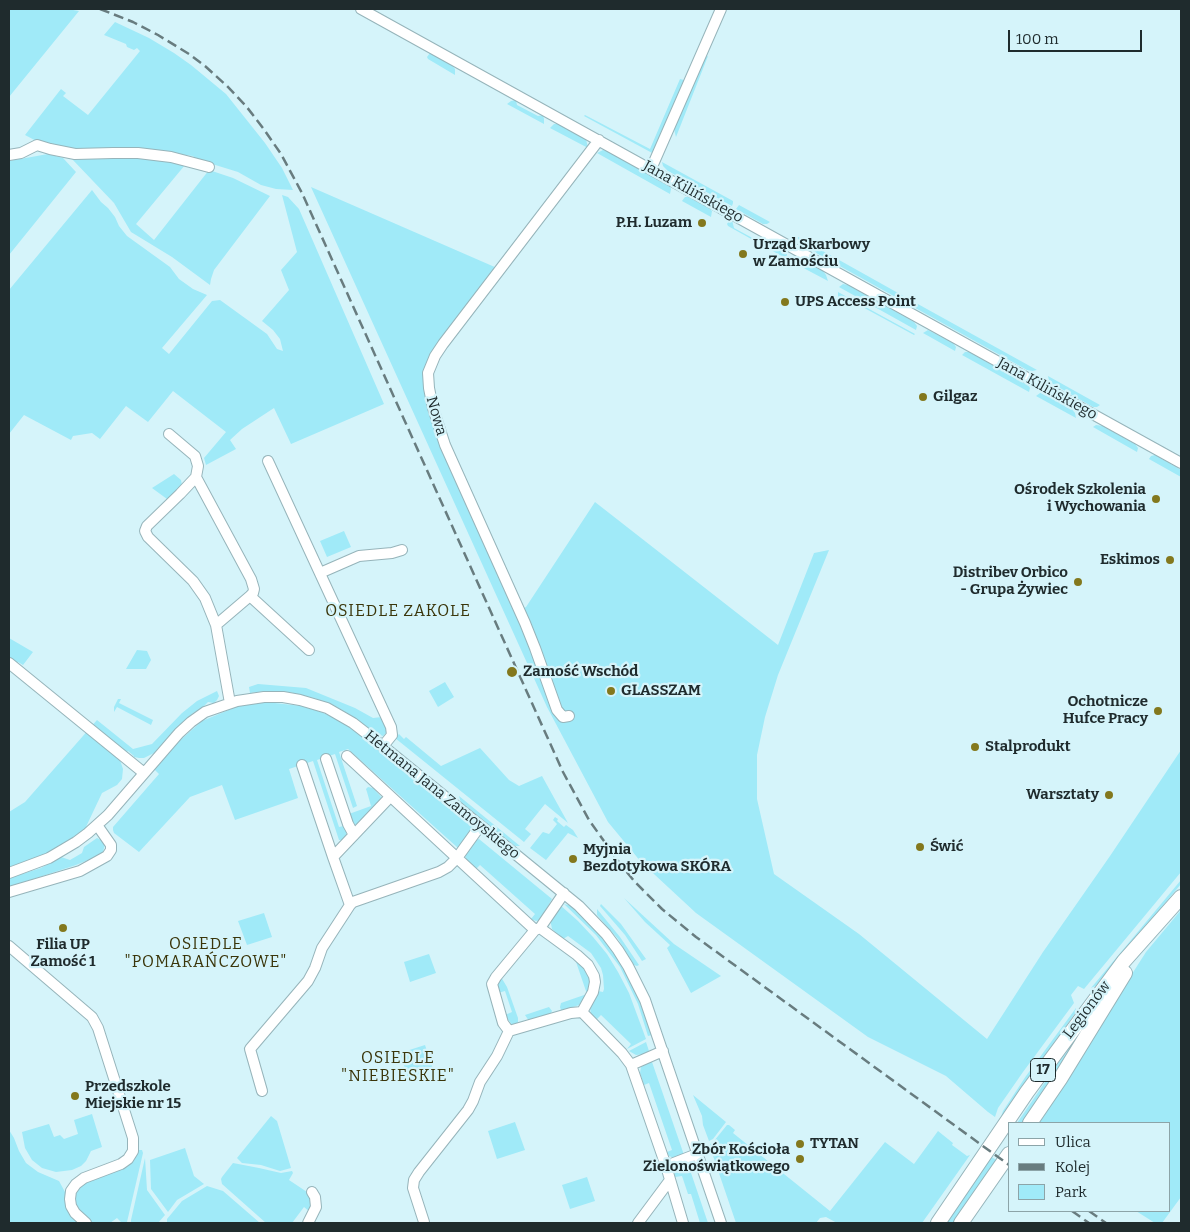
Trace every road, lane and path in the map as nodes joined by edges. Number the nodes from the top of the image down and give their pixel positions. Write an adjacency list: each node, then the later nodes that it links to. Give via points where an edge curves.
1 (361, 9): 3 (street, Jana Kilińskiego)
2 (721, 9): 6 (street)
3 (599, 140): 6 (street, Jana Kilińskiego); 18 (street, Nowa, via 443,344 428,373 433,408 445,445 525,624 557,710 564,717)
4 (9, 155): 5 (street, via 37,145 75,154 171,157)
5 (209, 167)
6 (651, 169): 9 (street, Jana Kilińskiego)
7 (169, 434): 10 (street, via 195,456 198,466)
8 (268, 460): 12 (street)
9 (1181, 463)
10 (196, 477): 13 (street, via 251,580 254,589); 14 (street, via 145,531 197,587)
11 (402, 550): 12 (street, via 359,556)
12 (320, 573): 19 (street, via 391,728 392,734)
13 (250, 596): 14 (street); 15 (street)
14 (216, 625): 17 (street)
15 (309, 650)
16 (9, 663): 23 (street)
17 (230, 703): 19 (street, Hetmana Jana Zamoyskiego, via 264,697 312,702 353,723); 23 (street, Hetmana Jana Zamoyskiego, via 191,722)
18 (569, 716)
19 (383, 746): 26 (street, Hetmana Jana Zamoyskiego)
20 (347, 756): 24 (street)
21 (326, 759): 27 (street)
22 (302, 765): 28 (street)
23 (144, 773): 25 (street, Hetmana Jana Zamoyskiego)
24 (390, 797): 27 (street); 29 (street)
25 (97, 825): 30 (street, Hetmana Jana Zamoyskiego, via 63,850); 31 (street, via 111,845 107,856 80,871)
26 (480, 826): 29 (street); 32 (street, Hetmana Jana Zamoyskiego)
27 (354, 835): 28 (street)
28 (332, 858): 34 (street)
29 (457, 858): 34 (street, via 439,872); 36 (street)
30 (9, 873)
31 (9, 892)
32 (564, 893): 36 (street); 40 (street, Hetmana Jana Zamoyskiego, via 594,920 618,950 638,984)
33 (1181, 897): 35 (highway, Legionów / 17)
34 (350, 905): 42 (street, via 322,948 308,981 250,1049)
35 (1157, 924): 43 (highway, Legionów / 17, via 1124,961); 45 (highway, Legionów / 17)
36 (538, 929): 38 (street, via 592,970 594,988); 39 (street, via 492,984 504,1025)
37 (9, 946): 52 (street, via 92,1017 133,1138 134,1147 128,1159 84,1178 71,1191 73,1210)
38 (582, 1012): 39 (street, via 571,1012); 41 (street)
39 (509, 1031): 51 (street, via 468,1110 414,1180 413,1188)
40 (663, 1051): 41 (street); 46 (street, Hetmana Jana Zamoyskiego)
41 (630, 1065): 48 (street)
42 (262, 1091)
43 (1008, 1122)
44 (1008, 1122): 57 (highway, Legionów / 17)
45 (1031, 1122)
46 (698, 1154): 48 (street); 56 (street, Hetmana Jana Zamoyskiego)
47 (1008, 1155): 58 (highway)
48 (666, 1166): 49 (street)
49 (670, 1180): 54 (street); 55 (street)
50 (312, 1192): 53 (street, via 316,1207)
51 (424, 1222)
52 (86, 1223)
53 (308, 1223)
54 (638, 1223)
55 (683, 1223)
56 (721, 1223)
57 (938, 1223)
58 (961, 1223)

